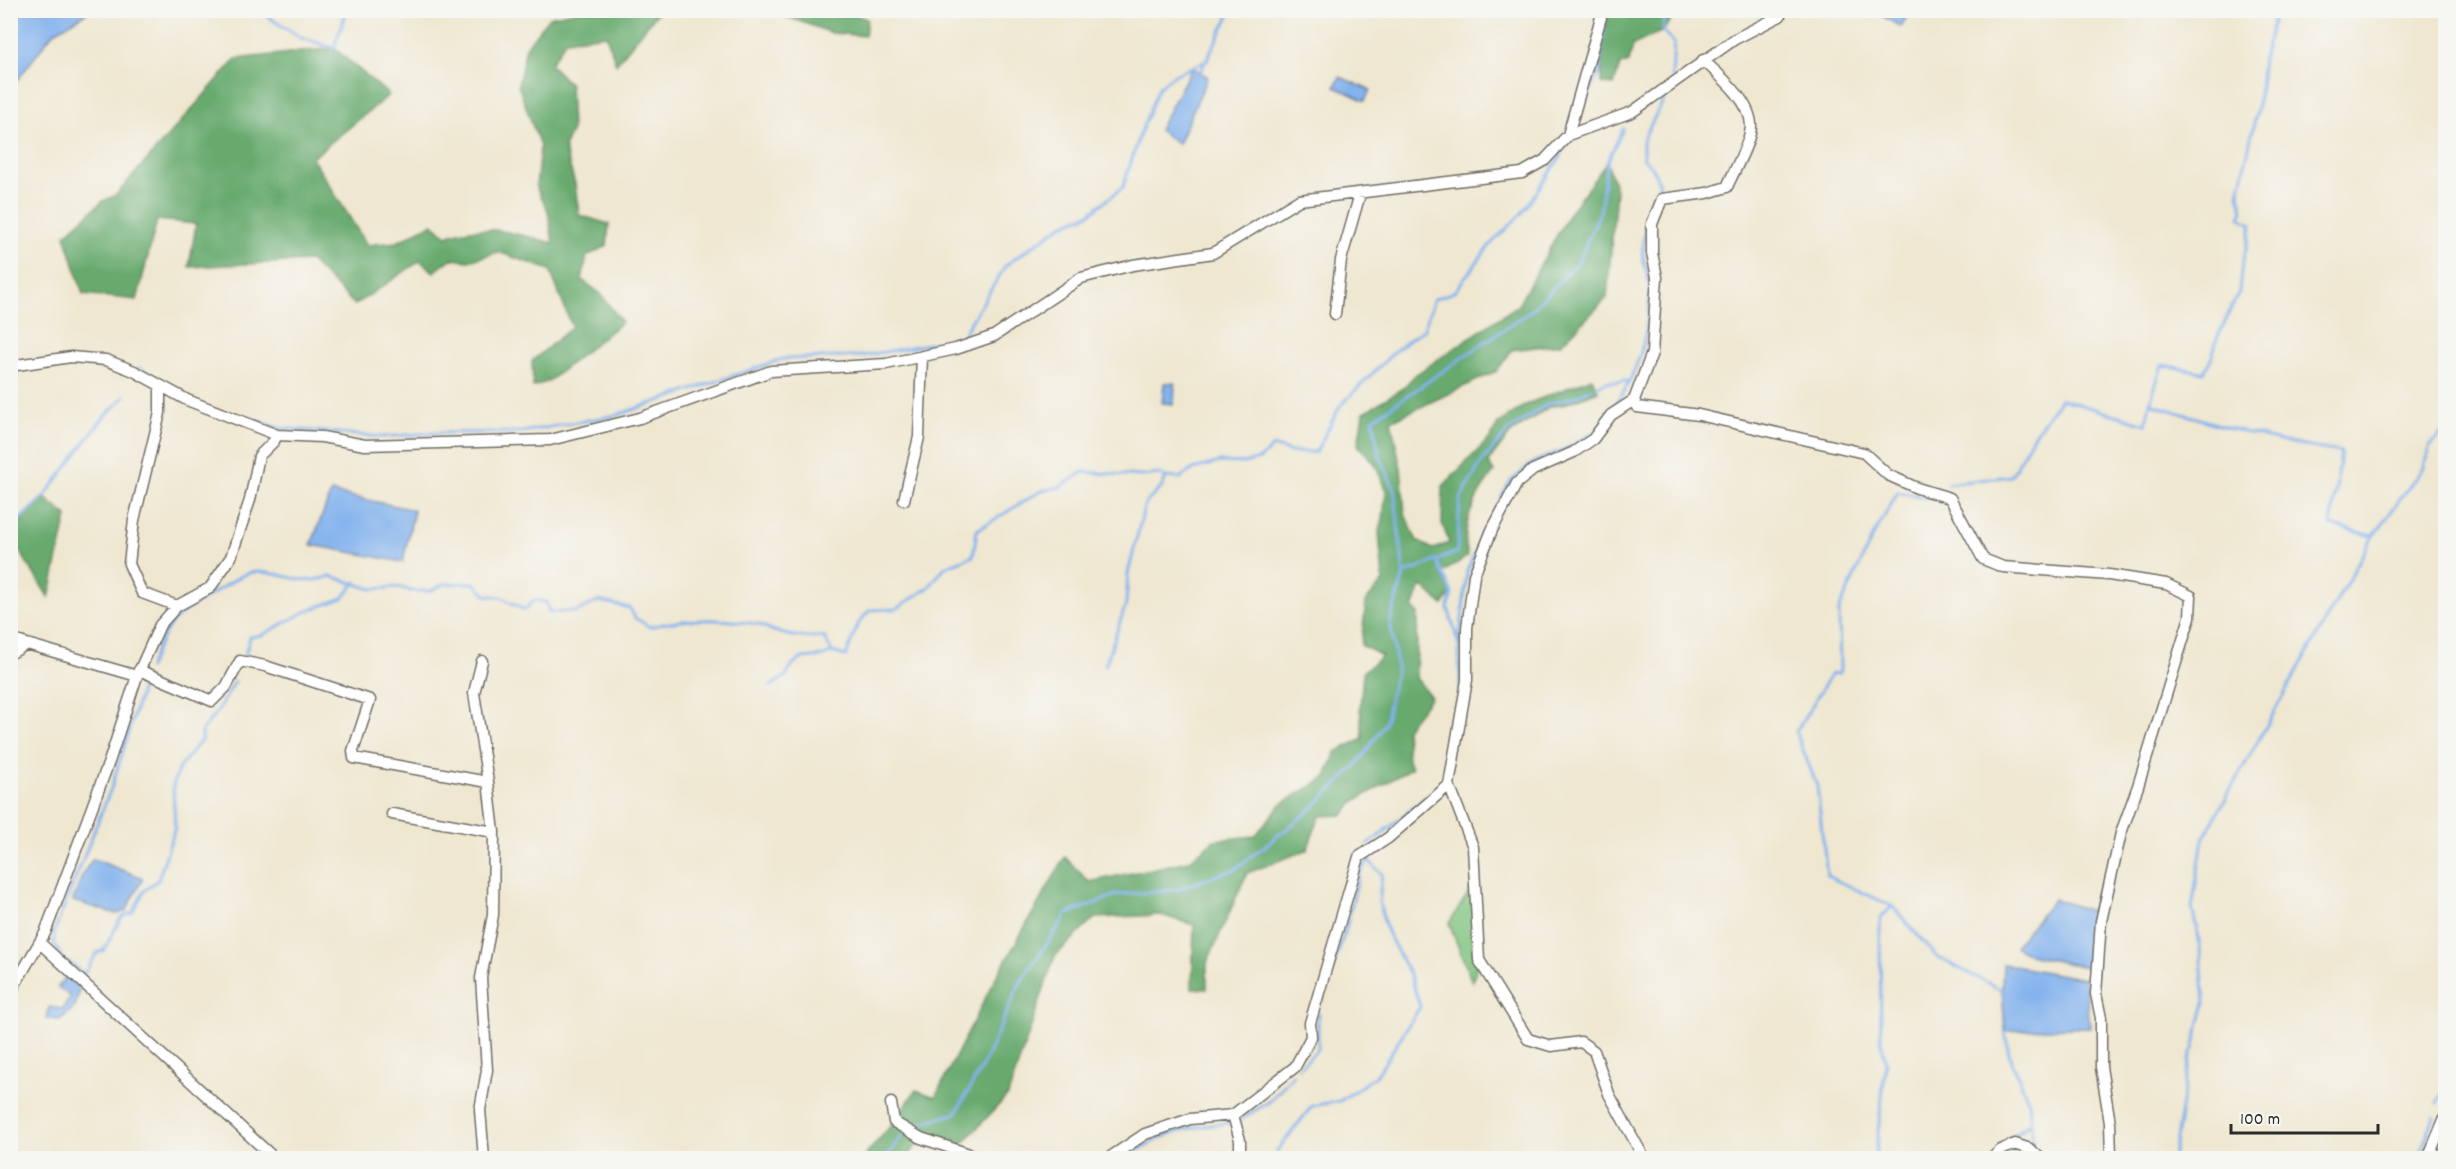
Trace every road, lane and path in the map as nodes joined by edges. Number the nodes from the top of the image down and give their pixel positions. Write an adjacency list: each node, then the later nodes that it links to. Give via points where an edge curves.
1 (1603, 10): 4 (street)
2 (1782, 10): 3 (street, via 1780,16)
3 (1703, 60): 4 (street, via 1632,112); 10 (street, via 1749,113 1752,129 1727,187 1707,194 1662,199 1652,224 1657,277 1652,353)
4 (1568, 135): 5 (street, via 1545,160 1522,173)
5 (1360, 194): 6 (street, via 1341,260); 7 (street, via 1299,200 1213,254 1133,265 1081,278 994,336)
6 (1335, 314)
7 (922, 356): 11 (street, via 886,364 771,371 640,418 550,440 365,445 322,437); 12 (street, via 919,437)
8 (10, 366): 9 (street, via 70,357 106,360)
9 (160, 387): 11 (street); 13 (street, via 160,413 134,520 129,564 142,592)
10 (1634, 400): 20 (street, via 1611,415 1593,439 1533,470 1517,483 1492,530 1474,575 1467,628 1467,680); 36 (street, via 1637,407 1699,416 1864,453 1888,475 1950,498 1983,559 2003,567 2109,575 2166,584 2191,596 2190,617 2121,833 2101,921 2096,994)
11 (277, 435): 13 (street, via 259,456 250,500 231,557 210,588)
12 (904, 500)
13 (177, 606): 18 (street, via 160,624)
14 (13, 640): 15 (street)
15 (27, 644): 16 (street); 18 (street)
16 (10, 654)
17 (482, 660): 19 (street, via 474,693)
18 (138, 673): 19 (street, via 212,701 226,687 240,661 265,666 370,700 354,758); 23 (street, via 110,759)
19 (488, 782): 22 (street)
20 (1449, 785): 26 (street, via 1388,838 1359,856 1310,1023 1311,1037 1295,1067); 33 (street, via 1473,847 1479,960 1528,1039 1551,1046 1581,1042 1594,1051 1609,1094)
21 (392, 814): 22 (street)
22 (494, 832): 29 (street, via 494,915 481,978 487,1070 480,1110)
23 (40, 943): 24 (street); 28 (street)
24 (10, 993)
25 (891, 1103): 30 (street, via 894,1122 921,1138)
26 (1233, 1115): 31 (street, via 1190,1119 1145,1134); 32 (street)
27 (2445, 1115): 37 (street)
28 (273, 1158)
29 (484, 1158)
30 (981, 1158)
31 (1109, 1158)
32 (1240, 1158)
33 (1644, 1158)
34 (1992, 1158): 35 (street, via 2015,1144)
35 (2040, 1158)
36 (2111, 1158)
37 (2428, 1158)

